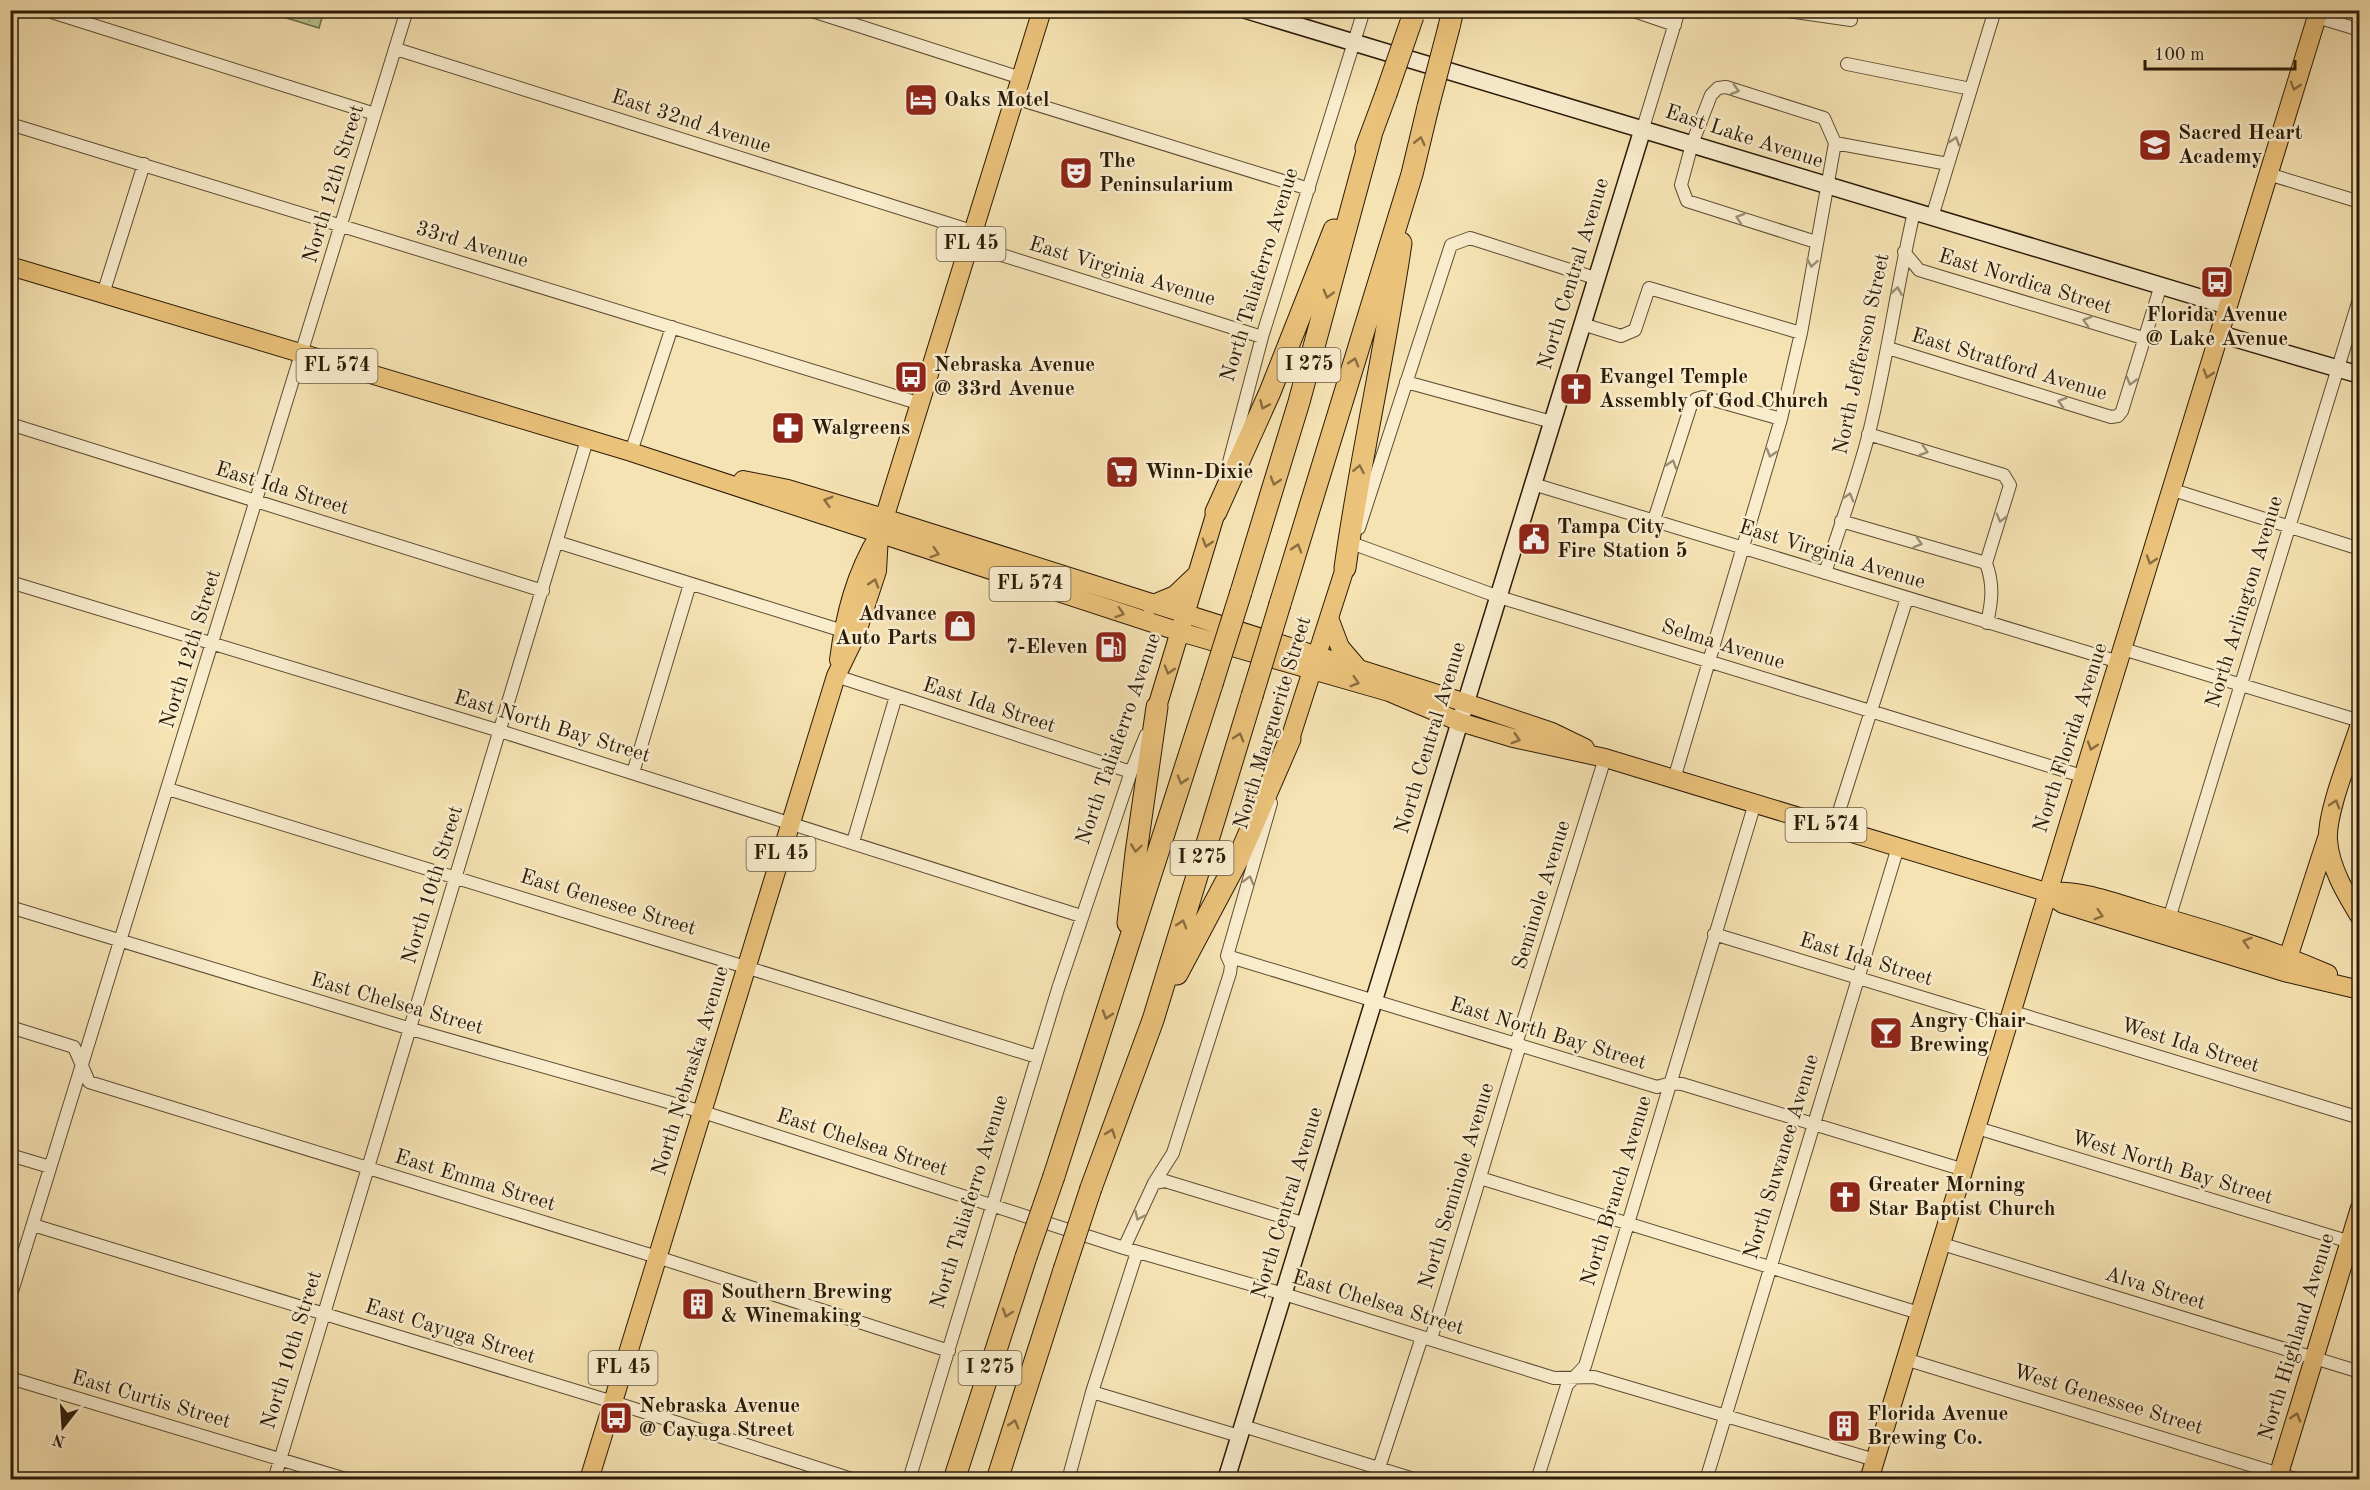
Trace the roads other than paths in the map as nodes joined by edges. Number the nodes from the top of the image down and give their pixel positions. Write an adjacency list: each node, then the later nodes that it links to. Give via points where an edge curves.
1 (45, 10): 23 (street)
2 (408, 10): 18 (street, North 12th Street)
3 (808, 10): 20 (street)
4 (1042, 10): 20 (main road, North Nebraska Avenue / FL 45)
5 (1246, 10): 17 (street, East Lake Avenue)
6 (1364, 10): 17 (street, North Taliaferro Avenue)
7 (1631, 10): 15 (street)
8 (1679, 10): 15 (street, North Central Avenue)
9 (1781, 10): 14 (street)
10 (1995, 10): 21 (street)
11 (1414, 14): 26 (highway, I 275, bridge)
12 (2318, 14): 16 (street); 32 (main road, North Florida Avenue, one-way to 32)
13 (1451, 19): 31 (highway, I 275, one-way to 13, bridge)
14 (1851, 20)
15 (1675, 25): 25 (street, North Central Avenue)
16 (2360, 30)
17 (1353, 45): 25 (street, East Lake Avenue); 34 (street, North Taliaferro Avenue)
18 (396, 49): 23 (street, North 12th Street); 39 (street, East 32nd Avenue)
19 (1847, 64): 21 (street)
20 (1021, 78): 22 (main road, North Nebraska Avenue / FL 45)
21 (1971, 89): 30 (street, one-way to 21)
22 (1015, 98): 34 (street); 39 (main road, North Nebraska Avenue / FL 45)
23 (375, 114): 38 (street, North 12th Street)
24 (10, 124): 29 (street, 33rd Avenue)
25 (1643, 129): 28 (street, East Lake Avenue); 43 (street, North Central Avenue)
26 (1371, 136): 70 (highway, one-way to 70, via 1270,392); 130 (highway, I 275, one-way to 130, bridge, via 1299,402)
27 (1835, 143): 28 (street, one-way to 27, via 1712,95 1718,88 1726,87 1824,118); 30 (street); 33 (street)
28 (1692, 144): 33 (street, East Lake Avenue); 40 (street, one-way to 28, via 1687,201 1681,185)
29 (144, 164): 38 (street, 33rd Avenue); 45 (street)
30 (1948, 164): 37 (street)
31 (1412, 174): 81 (highway, one-way to 31, via 1358,473 1389,325); 137 (highway, I 275, one-way to 31, bridge)
32 (2268, 174): 35 (street); 47 (main road, North Florida Avenue)
33 (1825, 186): 36 (street, East Lake Avenue); 40 (street)
34 (1309, 189): 52 (street, North Taliaferro Avenue)
35 (2360, 202)
36 (1914, 212): 37 (street, East Lake Avenue); 41 (street, North Jefferson Street)
37 (1932, 217): 44 (street, East Lake Avenue)
38 (341, 225): 49 (street, 33rd Avenue); 55 (street, North 12th Street)
39 (973, 239): 52 (street, East Virginia Avenue); 59 (main road, North Nebraska Avenue / FL 45)
40 (1816, 242): 50 (street, one-way to 50)
41 (1904, 252): 53 (street, East Nordica Street, one-way to 41, via 1919,270); 54 (street, North Jefferson Street, one-way to 41)
42 (10, 266): 45 (main road, FL 574)
43 (1595, 278): 48 (street, North Central Avenue); 58 (street, North Marguerite Street, via 1470,238 1456,241 1448,250)
44 (2161, 285): 47 (street, East Lake Avenue); 53 (street)
45 (103, 294): 55 (main road, FL 574)
46 (2360, 296): 56 (street, North Arlington Avenue)
47 (2228, 306): 51 (main road, North Florida Avenue)
48 (1582, 324): 50 (street, via 1621,336 1635,330 1648,288); 61 (street, North Central Avenue)
49 (672, 327): 59 (street, 33rd Avenue); 65 (street)
50 (1801, 333): 60 (street)
51 (2220, 334): 56 (street); 68 (main road, North Florida Avenue, one-way to 68)
52 (1262, 337): 70 (street, North Taliaferro Avenue)
53 (2143, 338): 54 (street, East Stratford Avenue, one-way to 54, via 2122,411 2111,417)
54 (1888, 348): 63 (street, North Jefferson Street)
55 (303, 356): 64 (main road, FL 574); 69 (street, North 12th Street)
56 (2337, 368): 57 (street); 74 (street, North Arlington Avenue)
57 (2360, 375)
58 (1406, 382): 61 (street); 77 (street, North Marguerite Street)
59 (921, 404): 71 (main road, North Nebraska Avenue / FL 45)
60 (1781, 419): 72 (street, one-way to 60, via 1690,405 1696,399 1703,397); 78 (street, one-way to 78)
61 (1552, 422): 67 (street, North Central Avenue)
62 (10, 424): 69 (street, East Ida Street)
63 (1869, 434): 73 (street, North Jefferson Street, one-way to 63); 80 (street, one-way to 80, via 2004,475 2010,485)
64 (587, 440): 65 (main road, FL 574); 76 (street, North 10th Street)
65 (631, 452): 66 (main road, FL 574)
66 (664, 464): 71 (main road, FL 574, one-way to 66, via 788,489); 75 (main road, FL 574)
67 (1533, 484): 72 (street, East Virginia Avenue); 87 (street, North Central Avenue)
68 (2173, 490): 74 (street); 95 (main road, North Florida Avenue, one-way to 95)
69 (257, 501): 86 (street, East Ida Street); 94 (street, North 12th Street)
70 (1216, 512): 83 (main road, North Taliaferro Avenue, one-way to 83)
71 (884, 518): 75 (main road, North Nebraska Avenue / FL 45); 89 (main road, FL 574)
72 (1654, 520): 78 (street, East Virginia Avenue)
73 (1841, 521): 80 (street, one-way to 80); 82 (street, North Jefferson Street)
74 (2288, 526): 79 (street); 100 (street, North Arlington Avenue)
75 (879, 536): 92 (main road, FL 574, one-way to 92); 93 (main road, North Nebraska Avenue / FL 45, via 861,566); 99 (main road, North Nebraska Avenue / FL 45, one-way to 75, via 856,635 877,572)
76 (557, 542): 85 (street); 86 (street, North 10th Street)
77 (1354, 544): 81 (street, North Marguerite Street); 87 (street, Selma Avenue)
78 (1742, 548): 82 (street, East Virginia Avenue); 96 (street)
79 (2360, 549)
80 (1986, 563): 91 (street, via 1993,594)
81 (1345, 568): 90 (main road, North Marguerite Street)
82 (1825, 573): 88 (street, East Virginia Avenue)
83 (1197, 574): 89 (main road, via 1175,595); 92 (main road, North Taliaferro Avenue)
84 (10, 582): 94 (street, East North Bay Street)
85 (690, 584): 93 (street); 111 (street)
86 (543, 591): 107 (street, North 10th Street)
87 (1499, 597): 96 (street, Selma Avenue); 102 (street, North Central Avenue)
88 (1907, 598): 91 (street, East Virginia Avenue); 104 (street)
89 (1151, 604): 92 (main road, FL 574)
90 (1329, 618): 97 (main road, North Marguerite Street); 98 (main road, via 1343,652)
91 (1987, 623): 95 (street, East Virginia Avenue)
92 (1183, 624): 97 (main road, FL 574); 103 (main road, North Taliaferro Avenue, one-way to 103)
93 (843, 631): 99 (main road, North Nebraska Avenue / FL 45)
94 (212, 644): 107 (street, East North Bay Street); 114 (street, North 12th Street)
95 (2121, 656): 100 (street, East Virginia Avenue); 112 (main road, North Florida Avenue, one-way to 112)
96 (1709, 661): 104 (street, Selma Avenue); 113 (street)
97 (1314, 662): 98 (main road, FL 574); 105 (main road, FL 574, one-way to 105); 108 (main road, North Marguerite Street)
98 (1360, 669): 102 (main road, FL 574)
99 (836, 676): 101 (street, East Ida Street); 116 (main road, North Nebraska Avenue / FL 45)
100 (2241, 685): 106 (street, East Virginia Avenue); 126 (street, North Arlington Avenue)
101 (896, 696): 110 (street, East Ida Street); 119 (street)
102 (1466, 703): 105 (street, North Central Avenue); 109 (main road, FL 574, via 1552,732)
103 (1158, 707): 110 (street, North Taliaferro Avenue); 130 (highway, one-way to 130, via 1133,873)
104 (1871, 712): 112 (street, Selma Avenue); 117 (street)
105 (1460, 722): 109 (main road, FL 574, one-way to 109, via 1533,744); 135 (street, North Central Avenue)
106 (2360, 722): 118 (main road, one-way to 106)
107 (500, 731): 111 (street, East North Bay Street); 121 (street, North 10th Street)
108 (1290, 739): 129 (street, North Marguerite Street, one-way to 108); 137 (highway, via 1238,859)
109 (1605, 758): 113 (main road, FL 574); 140 (street, Seminole Avenue)
110 (1131, 772): 124 (street, North Taliaferro Avenue)
111 (633, 773): 116 (street, East North Bay Street)
112 (2082, 776): 122 (main road, North Florida Avenue)
113 (1674, 778): 115 (main road, FL 574)
114 (168, 789): 121 (street, East Genesee Street); 128 (street, North 12th Street)
115 (1755, 803): 117 (main road, FL 574); 127 (street, North Branch Avenue)
116 (791, 822): 119 (street, East North Bay Street); 132 (main road, North Nebraska Avenue / FL 45)
117 (1834, 827): 120 (main road, FL 574)
118 (2327, 838): 125 (main road, via 2339,879); 131 (main road)
119 (853, 842): 124 (street, East North Bay Street)
120 (1898, 847): 122 (main road, FL 574); 133 (street, North Suwanee Avenue)
121 (456, 877): 132 (street, East Genesee Street); 139 (street, North 10th Street)
122 (2046, 892): 126 (main road, FL 574, via 2068,890); 131 (main road, FL 574, one-way to 131, via 2063,904); 136 (main road, North Florida Avenue)
123 (10, 907): 128 (street, East Chelsea Street)
124 (1081, 916): 141 (street, North Taliaferro Avenue)
125 (2360, 917)
126 (2169, 919): 131 (main road, FL 574, one-way to 126)
127 (1714, 934): 133 (street, East Ida Street); 143 (street, North Branch Avenue)
128 (121, 941): 139 (street, East Chelsea Street); 142 (street, North 12th Street)
129 (1227, 956): 135 (street, East North Bay Street); 148 (street, North Marguerite Street, via 1230,973)
130 (1126, 960): 192 (highway, I 275, one-way to 192, bridge)
131 (2286, 964): 134 (main road, FL 574)
132 (747, 966): 141 (street, East Genesee Street); 144 (main road, North Nebraska Avenue / FL 45)
133 (1857, 978): 136 (street, East Ida Street); 146 (street, North Suwanee Avenue)
134 (2360, 989)
135 (1374, 1001): 140 (street, East North Bay Street); 158 (street, North Central Avenue)
136 (2008, 1017): 145 (street, West Ida Street); 147 (main road, North Florida Avenue)
137 (1153, 1020): 193 (highway, I 275, one-way to 137, bridge, via 1091,1188)
138 (10, 1027): 142 (street, East Emma Street, via 74,1047)
139 (411, 1029): 144 (street, East Chelsea Street); 151 (street, North 10th Street)
140 (1518, 1044): 143 (street, East North Bay Street, via 1657,1087); 153 (street, North Seminole Avenue)
141 (1037, 1057): 156 (street, North Taliaferro Avenue)
142 (82, 1068): 150 (street, North 12th Street); 151 (street, East Emma Street, via 89,1082)
143 (1671, 1083): 146 (street, East North Bay Street); 159 (street, North Branch Avenue)
144 (703, 1112): 156 (street, East Chelsea Street); 165 (main road, North Nebraska Avenue / FL 45)
145 (2360, 1118)
146 (1813, 1122): 152 (street, East North Bay Street); 166 (street, North Suwanee Avenue)
147 (1974, 1127): 152 (main road, North Florida Avenue); 162 (street, West North Bay Street)
148 (1173, 1153): 154 (street, North Marguerite Street); 155 (street, via 1171,1166)
149 (10, 1155): 150 (street)
150 (50, 1167): 160 (street, North 12th Street)
151 (368, 1168): 165 (street, East Emma Street); 171 (street, North 10th Street)
152 (1962, 1169): 161 (main road, North Florida Avenue)
153 (1480, 1178): 159 (street); 172 (street, North Seminole Avenue)
154 (1154, 1183): 155 (street); 163 (street, North Marguerite Street, one-way to 163)
155 (1180, 1185): 158 (street)
156 (993, 1205): 163 (street, East Chelsea Street); 173 (street, North Taliaferro Avenue)
157 (2360, 1208): 162 (main road, North Highland Avenue)
158 (1306, 1224): 168 (street, North Central Avenue)
159 (1627, 1224): 166 (street); 178 (street, North Branch Avenue, via 1585,1366)
160 (33, 1225): 167 (street, North 12th Street); 171 (street, East Cayuga Street)
161 (1940, 1243): 170 (main road, North Florida Avenue); 174 (street, Alva Street)
162 (2354, 1244): 174 (main road, North Highland Avenue)
163 (1124, 1248): 164 (street, East Chelsea Street)
164 (1137, 1252): 168 (street, East Chelsea Street); 179 (street)
165 (657, 1257): 173 (street, East Emma Street); 180 (main road, North Nebraska Avenue / FL 45)
166 (1769, 1266): 170 (street); 181 (street, North Suwanee Avenue)
167 (13, 1282): 169 (street, North 12th Street)
168 (1284, 1294): 172 (street, East Chelsea Street); 182 (street, North Central Avenue)
169 (10, 1298)
170 (1919, 1313): 175 (main road, North Florida Avenue)
171 (324, 1314): 180 (street, East Cayuga Street); 183 (street, North 10th Street)
172 (1426, 1338): 178 (street, East Chelsea Street, via 1554,1378); 184 (street)
173 (949, 1351): 191 (street, North Taliaferro Avenue)
174 (2314, 1358): 176 (street, Alva Street); 186 (main road, North Highland Avenue, one-way to 174)
175 (1905, 1359): 185 (main road, North Florida Avenue); 186 (street, West Genessee Street)
176 (2360, 1372)
177 (10, 1378): 183 (street, East Curtis Street)
178 (1575, 1378): 181 (street, East Chelsea Street, via 1594,1377); 197 (street, North Branch Avenue, via 1567,1385)
179 (1092, 1392): 182 (street); 194 (street)
180 (612, 1402): 189 (main road, North Nebraska Avenue / FL 45); 190 (street, East Cayuga Street)
181 (1726, 1415): 185 (street, East Chelsea Street); 198 (street, North Suwanee Avenue)
182 (1241, 1431): 184 (street); 195 (street, North Central Avenue)
183 (280, 1458): 187 (street, North 10th Street); 188 (street, East Curtis Street)
184 (1377, 1474): 196 (street)
185 (1874, 1474)
186 (2278, 1476): 199 (street, West Genessee Street)
187 (274, 1479)
188 (350, 1479)
189 (589, 1479)
190 (855, 1479)
191 (909, 1479)
192 (954, 1479)
193 (997, 1479)
194 (1068, 1479)
195 (1226, 1479)
196 (1417, 1479)
197 (1537, 1479)
198 (1706, 1479)
199 (2299, 1479)

